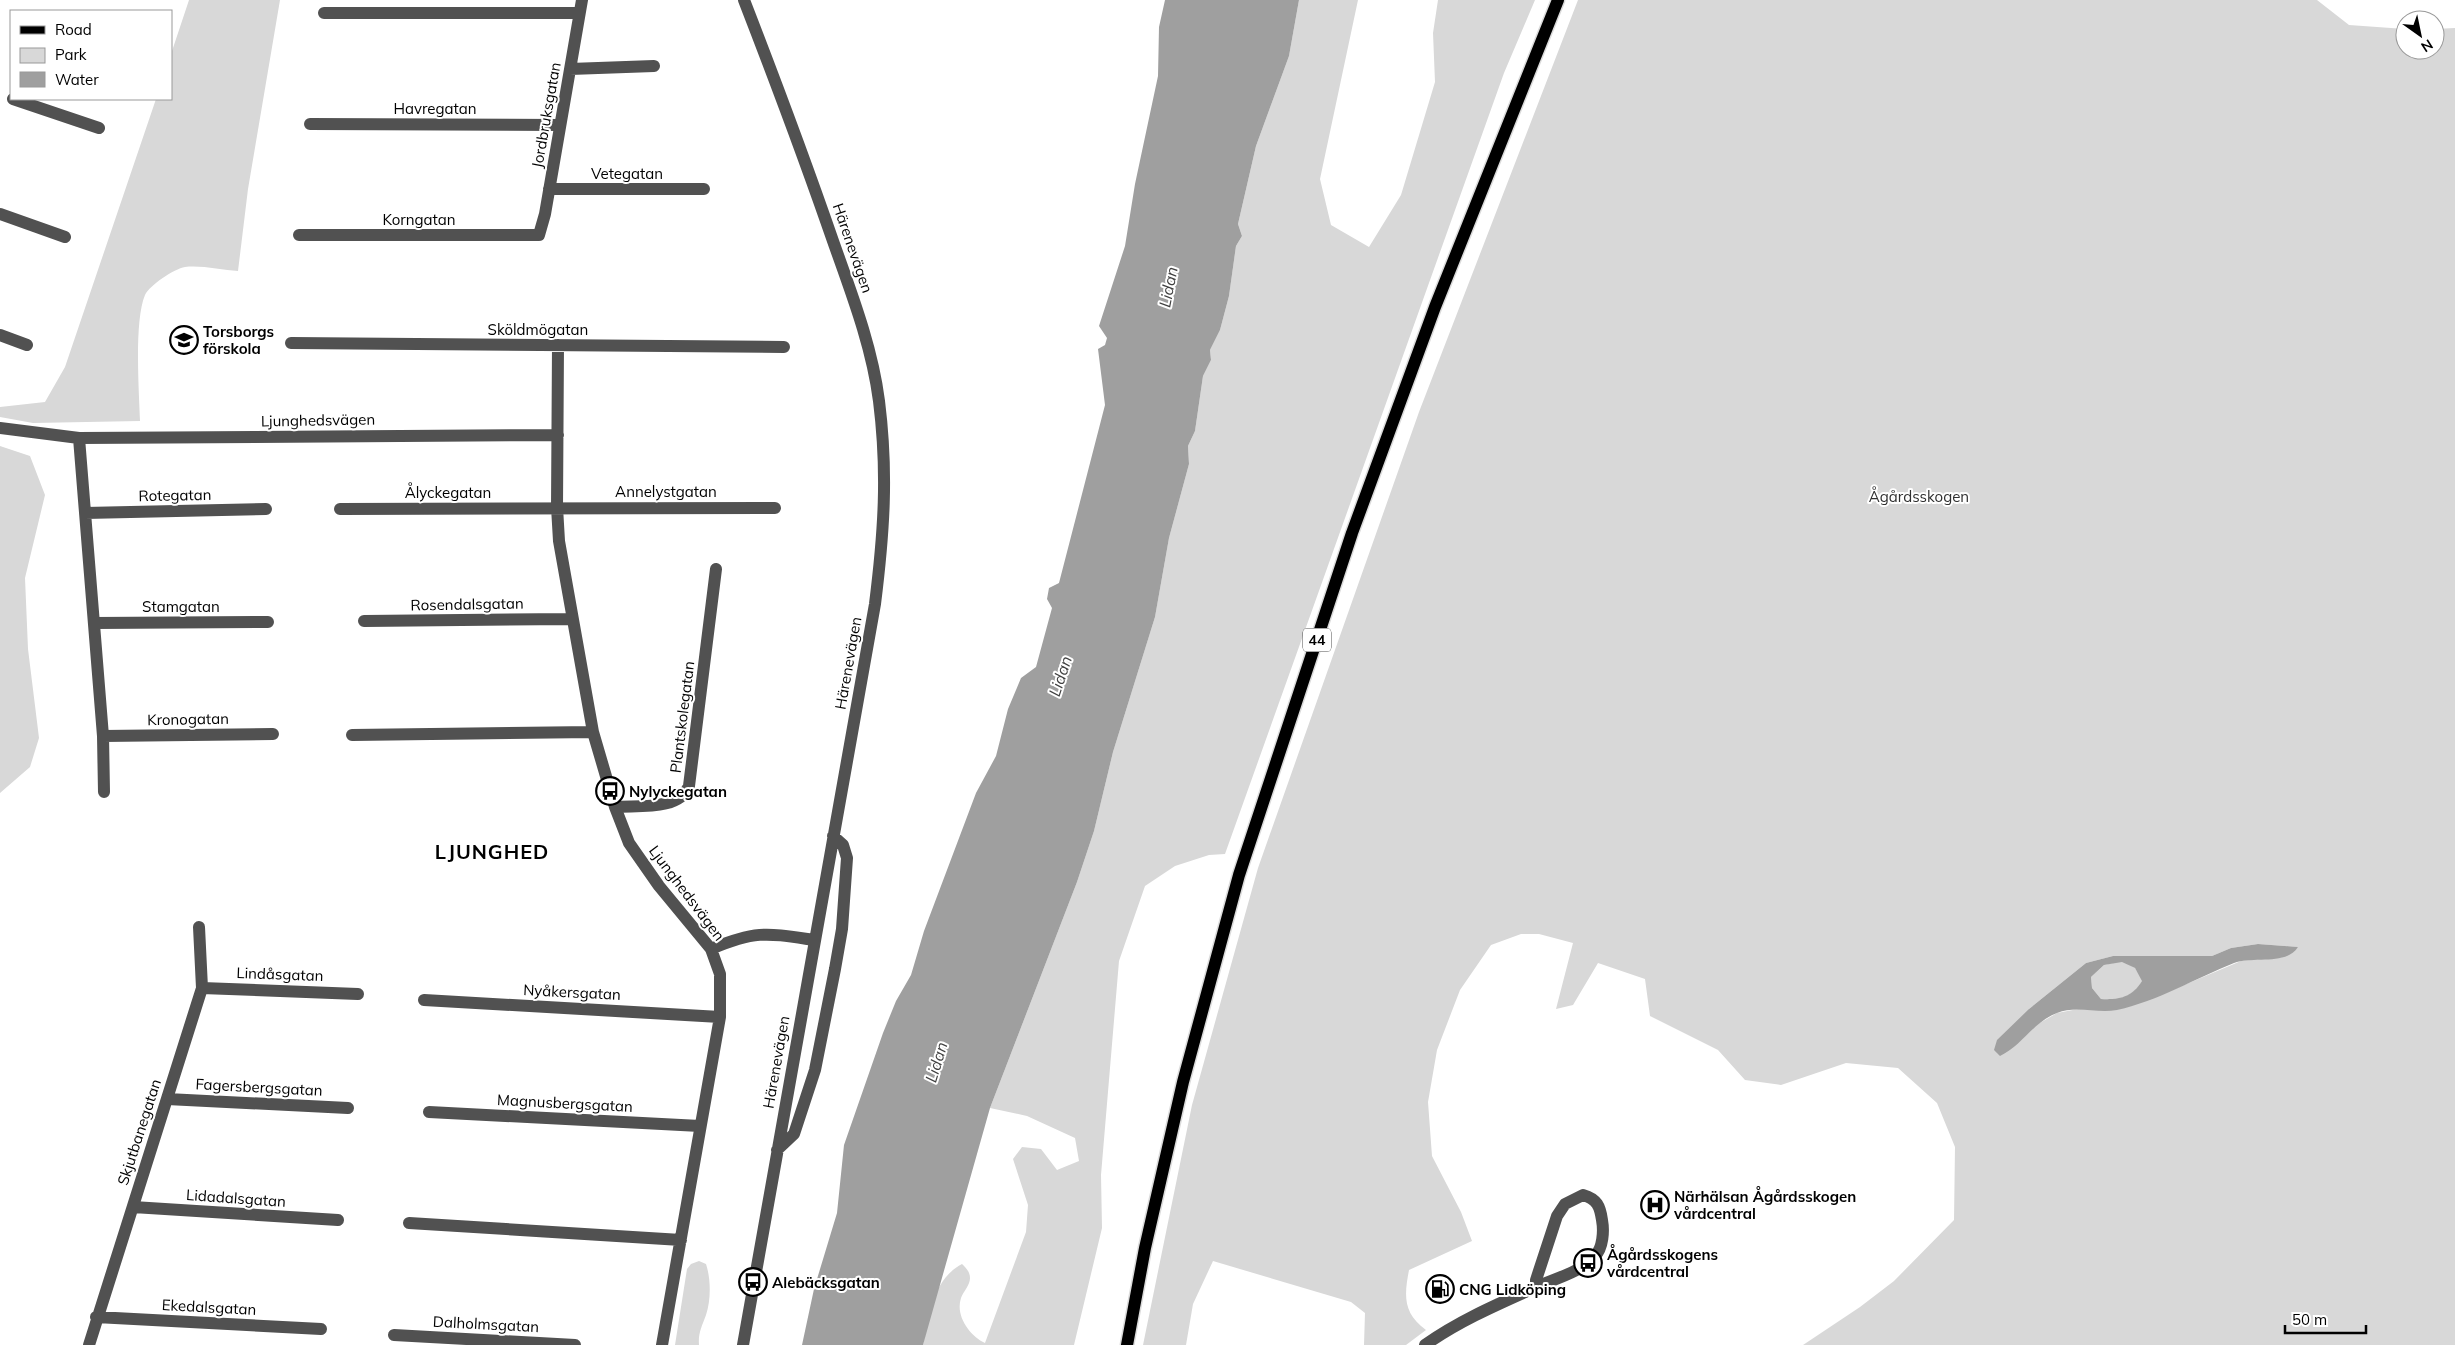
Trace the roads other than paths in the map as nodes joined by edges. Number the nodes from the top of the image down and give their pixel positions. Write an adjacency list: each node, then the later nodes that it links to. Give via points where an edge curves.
1 (744, 0): 41 (street, Härenevägen, via 841,264 864,336 878,399 884,464 882,549)
2 (1558, 0): 66 (main road, 44, via 1436,307 1352,533 1238,875 1183,1082 1145,1248)
3 (581, 6): 4 (street); 6 (street, Jordbruksgatan)
4 (324, 13)
5 (654, 66): 6 (street)
6 (570, 69): 9 (street, Jordbruksgatan)
7 (18, 100): 10 (street)
8 (310, 124): 9 (street, Havregatan)
9 (560, 125): 11 (street, Jordbruksgatan)
10 (100, 128)
11 (550, 189): 12 (street, Vetegatan); 15 (street, Jordbruksgatan)
12 (704, 189)
13 (0, 214): 16 (street)
14 (299, 235): 15 (street, Korngatan)
15 (539, 235)
16 (65, 237)
17 (0, 334): 19 (street)
18 (291, 344): 20 (street, Sköldmögatan)
19 (28, 345)
20 (558, 346): 21 (street, Sköldmögatan); 23 (street, Ljunghedsvägen)
21 (784, 347)
22 (0, 428): 24 (street, Ljunghedsvägen)
23 (558, 435): 24 (street, Ljunghedsvägen); 25 (street, Ljunghedsvägen)
24 (79, 438): 29 (street)
25 (556, 507): 26 (street, Annelystgatan); 28 (street, Ålyckegatan); 31 (street, Ljunghedsvägen)
26 (775, 508)
27 (266, 509): 29 (street, Rotegatan)
28 (340, 509)
29 (85, 513): 34 (street)
30 (716, 569): 40 (street, Plantskolegatan, via 689,786 681,798 672,803)
31 (571, 619): 32 (street, Rosendalsgatan); 35 (street, Ljunghedsvägen)
32 (364, 621)
33 (268, 622): 34 (street, Stamgatan)
34 (94, 623): 38 (street)
35 (593, 732): 37 (street); 40 (street, Ljunghedsvägen)
36 (273, 734): 38 (street, Kronogatan)
37 (352, 735)
38 (102, 736): 39 (street)
39 (104, 792)
40 (615, 807): 44 (street, Ljunghedsvägen, via 623,831 643,865)
41 (833, 836): 43 (street, Härenevägen); 53 (street, via 843,845 847,858 842,929 815,1070 794,1134)
42 (199, 926): 45 (street, Skjutbanegatan)
43 (814, 940): 44 (street, via 756,934); 53 (street, Härenevägen)
44 (710, 949): 48 (street, Ljunghedsvägen, via 720,974)
45 (202, 988): 46 (street, Lindåsgatan); 49 (street, Skjutbanegatan)
46 (358, 994)
47 (424, 1000): 48 (street, Nyåkersgatan)
48 (720, 1017): 52 (street, Ljunghedsvägen)
49 (167, 1099): 50 (street, Fagersbergsgatan); 54 (street, Skjutbanegatan)
50 (348, 1108)
51 (429, 1112): 52 (street, Magnusbergsgatan)
52 (700, 1126): 57 (street, Ljunghedsvägen)
53 (777, 1150): 65 (street, Härenevägen)
54 (133, 1207): 55 (street, Lidadalsgatan); 59 (street, Skjutbanegatan)
55 (338, 1220)
56 (409, 1223): 57 (street)
57 (681, 1240): 64 (street, Ljunghedsvägen)
58 (1536, 1287): 58 (street, via 1588,1263 1598,1253 1604,1227 1599,1205 1591,1198 1583,1195 1565,1204 1551,1232); 67 (street, via 1454,1325)
59 (96, 1317): 60 (street, Ekedalsgatan); 62 (street, Skjutbanegatan)
60 (321, 1329)
61 (394, 1335): 63 (street, Dalholmsgatan)
62 (89, 1345)
63 (575, 1345)
64 (662, 1345)
65 (743, 1345)
66 (1127, 1345)
67 (1425, 1345)

